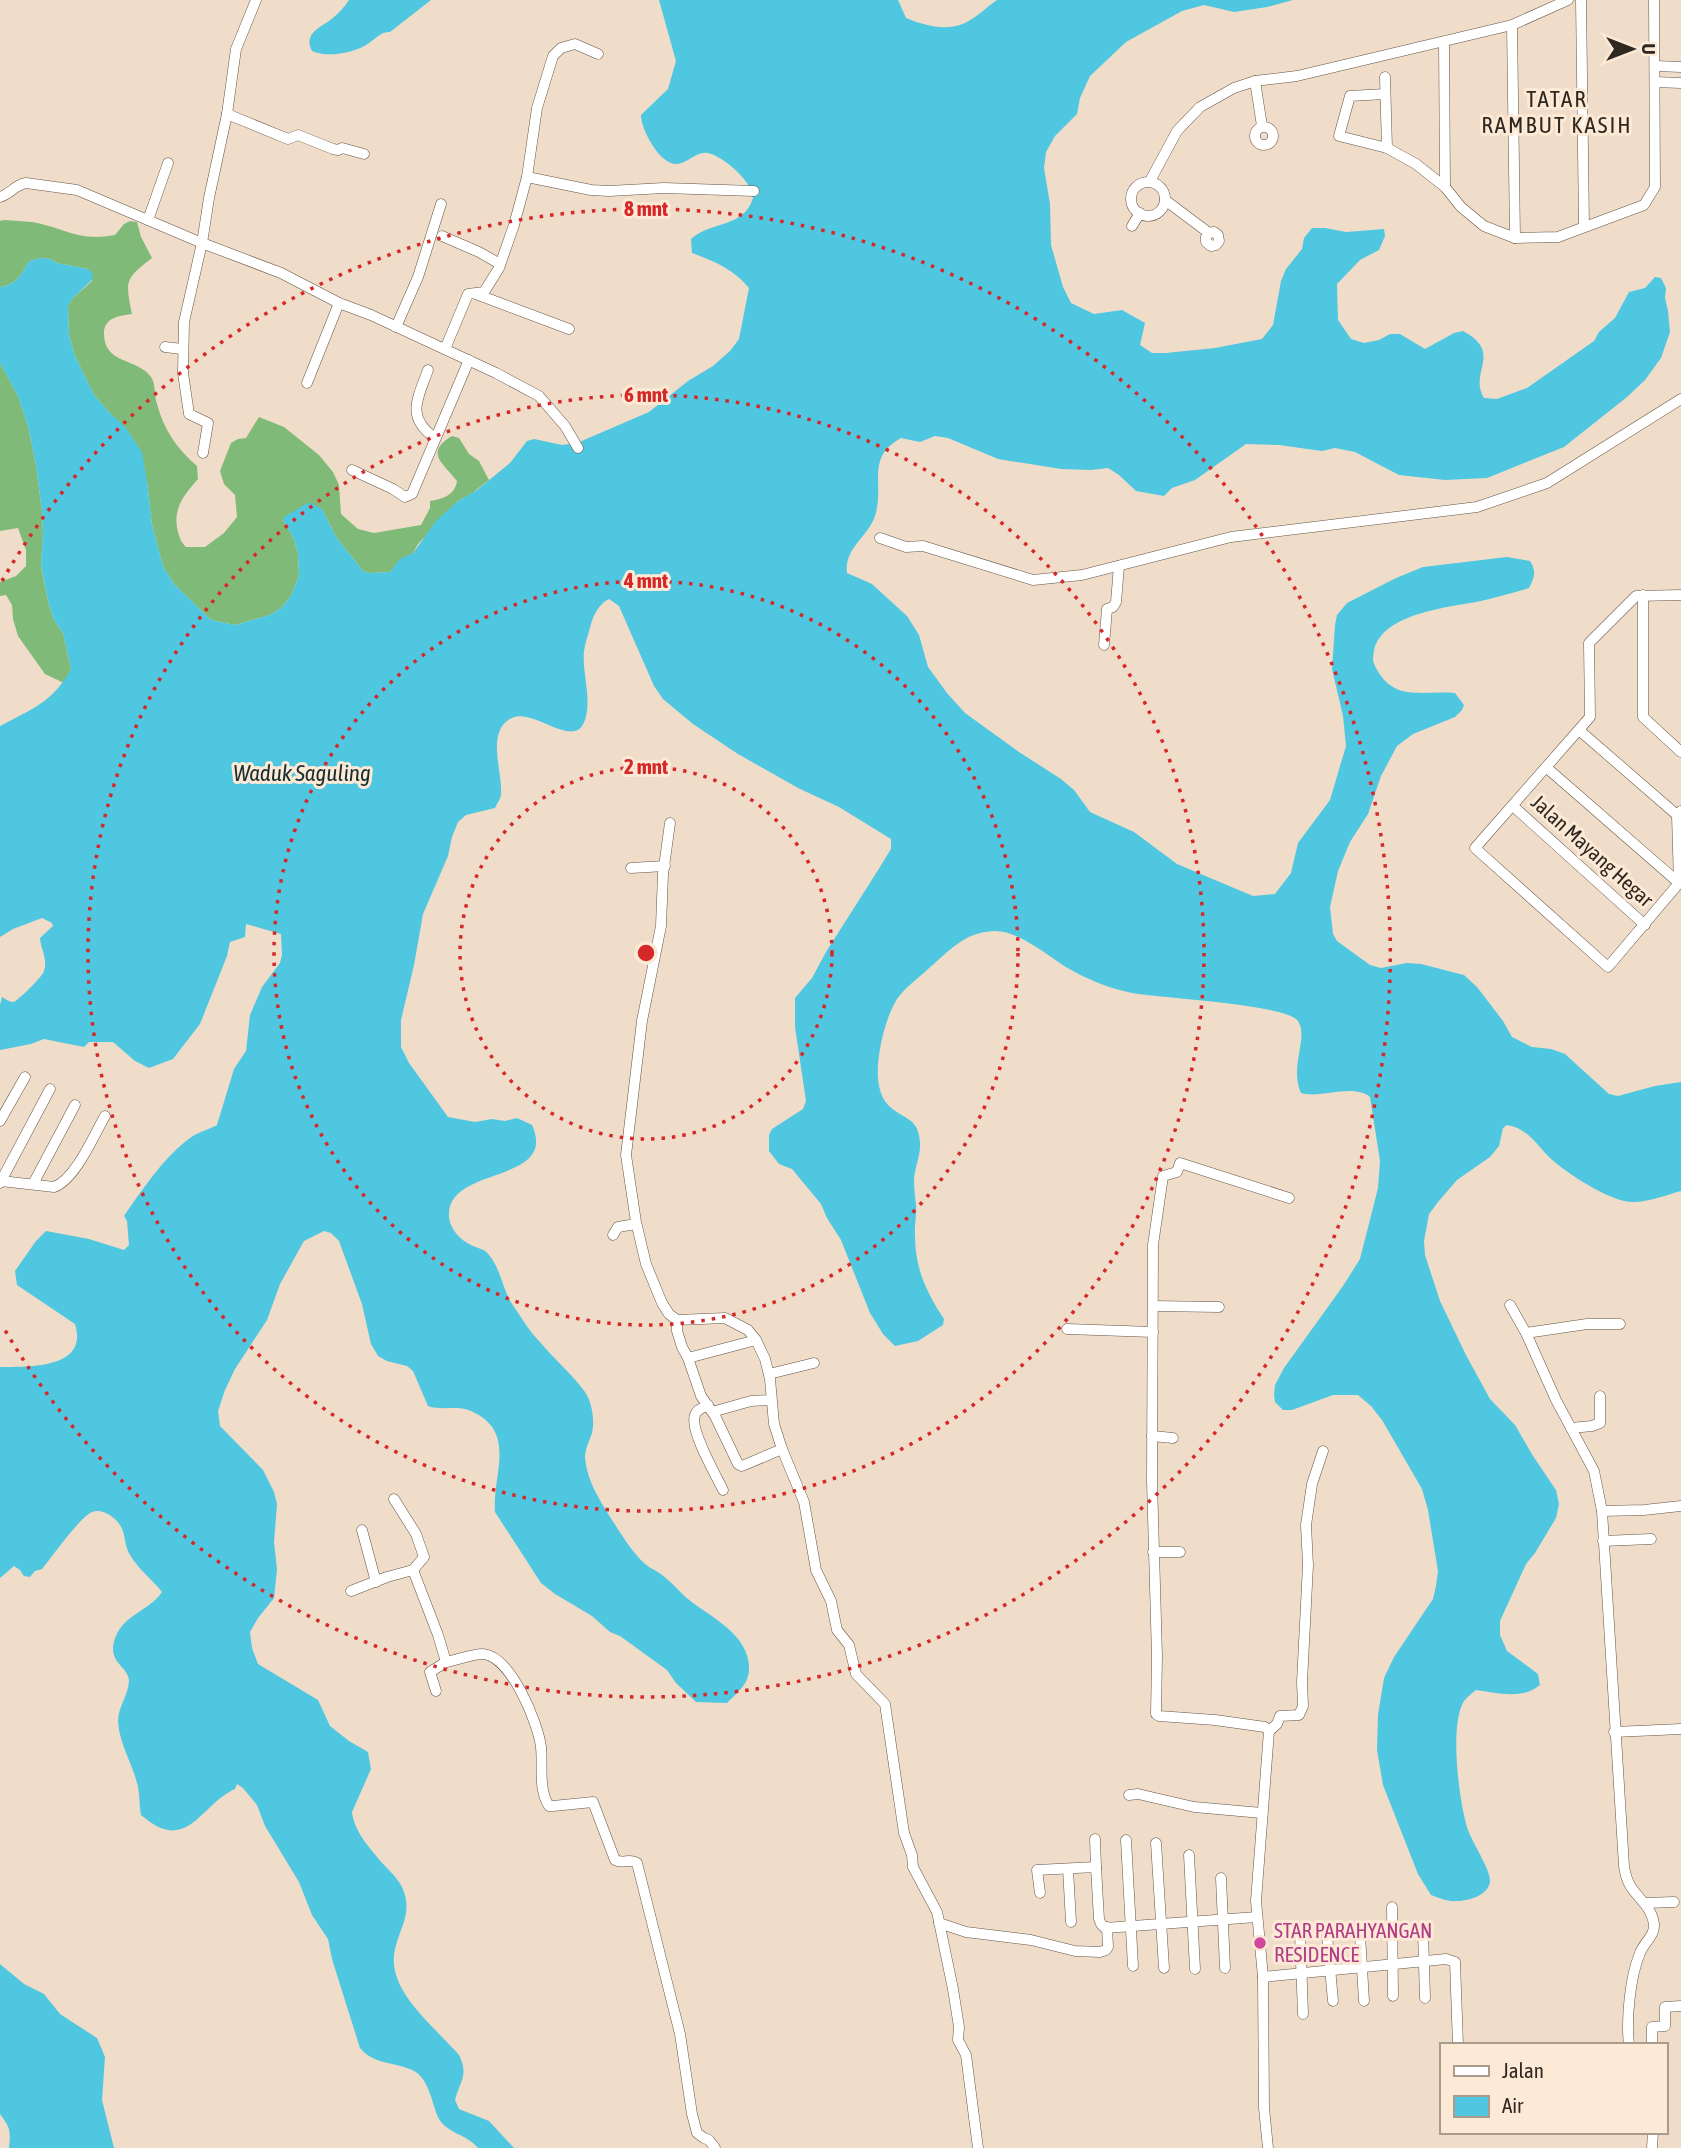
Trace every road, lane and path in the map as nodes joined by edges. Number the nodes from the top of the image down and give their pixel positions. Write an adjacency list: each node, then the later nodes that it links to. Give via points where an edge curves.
1 (256, 0): 15 (street, via 236,49)
2 (1567, 0): 5 (street)
3 (1581, 0): 30 (street)
4 (1654, 0): 8 (street)
5 (1512, 25): 6 (street); 33 (street)
6 (1444, 42): 11 (street, via 1294,77); 22 (street)
7 (598, 54): 20 (street, via 575,44 553,56 537,108)
8 (1656, 66): 9 (street); 12 (street)
9 (1681, 67)
10 (1385, 77): 14 (street)
11 (1255, 81): 16 (street); 21 (street, via 1200,107 1177,131)
12 (1655, 82): 13 (street); 30 (street, via 1655,187 1644,205)
13 (1681, 83)
14 (1385, 94): 17 (street); 17 (street, via 1350,96 1339,136)
15 (227, 114): 18 (street, via 288,139 298,135 333,149); 34 (street)
16 (1262, 126)
17 (1387, 148): 22 (street)
18 (364, 154)
19 (168, 163): 28 (street)
20 (527, 177): 23 (street, via 591,190); 35 (street)
21 (1150, 181): 25 (street, via 1158,184); 27 (street, via 1135,187 1131,198)
22 (1445, 187): 33 (street, via 1484,226)
23 (754, 191)
24 (0, 197): 28 (street, via 26,183 77,190)
25 (1165, 200): 27 (street, via 1156,215); 31 (street)
26 (441, 204): 38 (street)
27 (1140, 213): 29 (street)
28 (148, 220): 34 (street)
29 (1132, 226)
30 (1584, 228): 33 (street, via 1558,237)
31 (1209, 233)
32 (442, 236): 35 (street)
33 (1515, 239)
34 (202, 243): 37 (street, via 281,273); 41 (street)
35 (500, 264): 36 (street, via 486,290)
36 (472, 292): 39 (street); 42 (street)
37 (339, 303): 38 (street); 45 (street)
38 (396, 327): 42 (street)
39 (569, 329)
40 (165, 347): 41 (street)
41 (182, 349): 49 (street, via 188,413 209,425)
42 (445, 349): 43 (street)
43 (469, 360): 47 (street); 48 (street, via 535,393)
44 (428, 370): 47 (street, via 417,410 420,426)
45 (307, 383)
46 (1681, 399): 52 (street, via 1547,483 1477,508 1231,537)
47 (435, 438): 50 (street, via 410,496)
48 (578, 448)
49 (203, 453)
50 (352, 470)
51 (880, 538): 52 (street, via 906,547 923,546 1034,580)
52 (1119, 566): 55 (street, via 1116,602 1107,609)
53 (1643, 595): 54 (street); 56 (street, via 1636,596 1589,643 1590,717); 57 (street, via 1643,717)
54 (1681, 595)
55 (1104, 645)
56 (1579, 730): 58 (street); 60 (street)
57 (1681, 752)
58 (1547, 768): 59 (street); 64 (street)
59 (1513, 806): 65 (street, Jalan Mayang Hegar); 65 (street, via 1475,848 1608,967)
60 (1679, 813): 64 (street)
61 (670, 823): 62 (street)
62 (665, 866): 63 (street); 74 (street, via 661,926 642,1021 626,1155)
63 (631, 868)
64 (1679, 883): 65 (street)
65 (1645, 925)
66 (25, 1077): 70 (street)
67 (50, 1089): 71 (street)
68 (75, 1105): 72 (street)
69 (105, 1116): 72 (street, via 60,1184)
70 (0, 1121)
71 (1, 1182): 72 (street)
72 (33, 1184)
73 (1289, 1198): 77 (street, via 1179,1163 1177,1172 1163,1178 1153,1245)
74 (636, 1224): 75 (street, via 618,1227); 79 (street, via 662,1303)
75 (613, 1235)
76 (1510, 1305): 83 (street)
77 (1153, 1306): 78 (street); 82 (street)
78 (1219, 1307)
79 (677, 1320): 84 (street, via 726,1318 748,1329); 85 (street)
80 (1620, 1324): 83 (street)
81 (1067, 1329): 82 (street)
82 (1153, 1332): 92 (street)
83 (1526, 1333): 91 (street)
84 (756, 1340): 85 (street); 87 (street)
85 (688, 1357): 90 (street)
86 (814, 1363): 87 (street)
87 (769, 1374): 89 (street)
88 (1600, 1396): 91 (street, via 1600,1423)
89 (771, 1399): 90 (street); 94 (street)
90 (710, 1409): 94 (street, via 740,1466); 96 (street, via 696,1412 695,1425)
91 (1571, 1427): 99 (street, via 1594,1471)
92 (1152, 1436): 93 (street); 103 (street)
93 (1173, 1438)
94 (782, 1449): 130 (street, via 804,1502 816,1570 831,1601 837,1630 849,1644 856,1674 885,1704 904,1833)
95 (1323, 1451): 111 (street, via 1312,1484 1307,1525 1303,1706 1299,1715 1280,1716)
96 (723, 1490)
97 (394, 1499): 105 (street, via 424,1553)
98 (1681, 1506): 99 (street)
99 (1602, 1511): 102 (street)
100 (362, 1530): 106 (street)
101 (1651, 1539): 102 (street)
102 (1603, 1541): 112 (street)
103 (1153, 1552): 104 (street); 111 (street, via 1156,1714)
104 (1180, 1552)
105 (413, 1570): 106 (street); 108 (street)
106 (376, 1582): 107 (street)
107 (351, 1591)
108 (446, 1662): 109 (street, via 430,1672); 157 (street, via 484,1654 504,1665 533,1718 546,1802 549,1806 593,1802 615,1860 637,1863 680,2034 697,2133)
109 (436, 1691)
110 (1681, 1729): 112 (street)
111 (1269, 1731): 114 (street)
112 (1614, 1732): 124 (street, via 1624,1866 1630,1886)
113 (1129, 1795): 114 (street)
114 (1262, 1813): 126 (street)
115 (1095, 1839): 119 (street)
116 (1126, 1840): 133 (street)
117 (1156, 1843): 131 (street)
118 (1189, 1855): 129 (street)
119 (1096, 1867): 120 (street); 132 (street, via 1099,1919)
120 (1068, 1869): 122 (street, via 1037,1871); 128 (street)
121 (1221, 1878): 127 (street)
122 (1040, 1893)
123 (1674, 1902): 124 (street)
124 (1645, 1903): 155 (street, via 1653,1931 1639,1954 1634,1976)
125 (1392, 1907): 139 (street)
126 (1257, 1917): 127 (street); 147 (street)
127 (1223, 1920): 129 (street); 143 (street)
128 (1071, 1922)
129 (1192, 1922): 131 (street); 144 (street)
130 (939, 1923): 132 (street, via 966,1932 1100,1952 1108,1947); 158 (street)
131 (1161, 1925): 133 (street); 142 (street)
132 (1107, 1927): 133 (street)
133 (1131, 1927): 140 (street)
134 (1423, 1931): 138 (street)
135 (1300, 1933): 146 (street)
136 (1327, 1935): 145 (street)
137 (1360, 1935): 141 (street)
138 (1424, 1960): 139 (street); 149 (street); 154 (street, via 1454,1962)
139 (1392, 1963): 141 (street); 148 (street)
140 (1133, 1966)
141 (1361, 1966): 145 (street); 151 (street)
142 (1164, 1968)
143 (1225, 1968)
144 (1195, 1969)
145 (1330, 1969): 146 (street); 150 (street)
146 (1301, 1975): 147 (street); 153 (street)
147 (1263, 1978): 159 (street)
148 (1393, 1996)
149 (1424, 1998)
150 (1334, 2001)
151 (1364, 2001)
152 (1681, 2006): 156 (street, via 1665,2007 1665,2026 1653,2026)
153 (1303, 2014)
154 (1458, 2043)
155 (1629, 2043)
156 (1652, 2043)
157 (715, 2148)
158 (978, 2148)
159 (1268, 2148)

